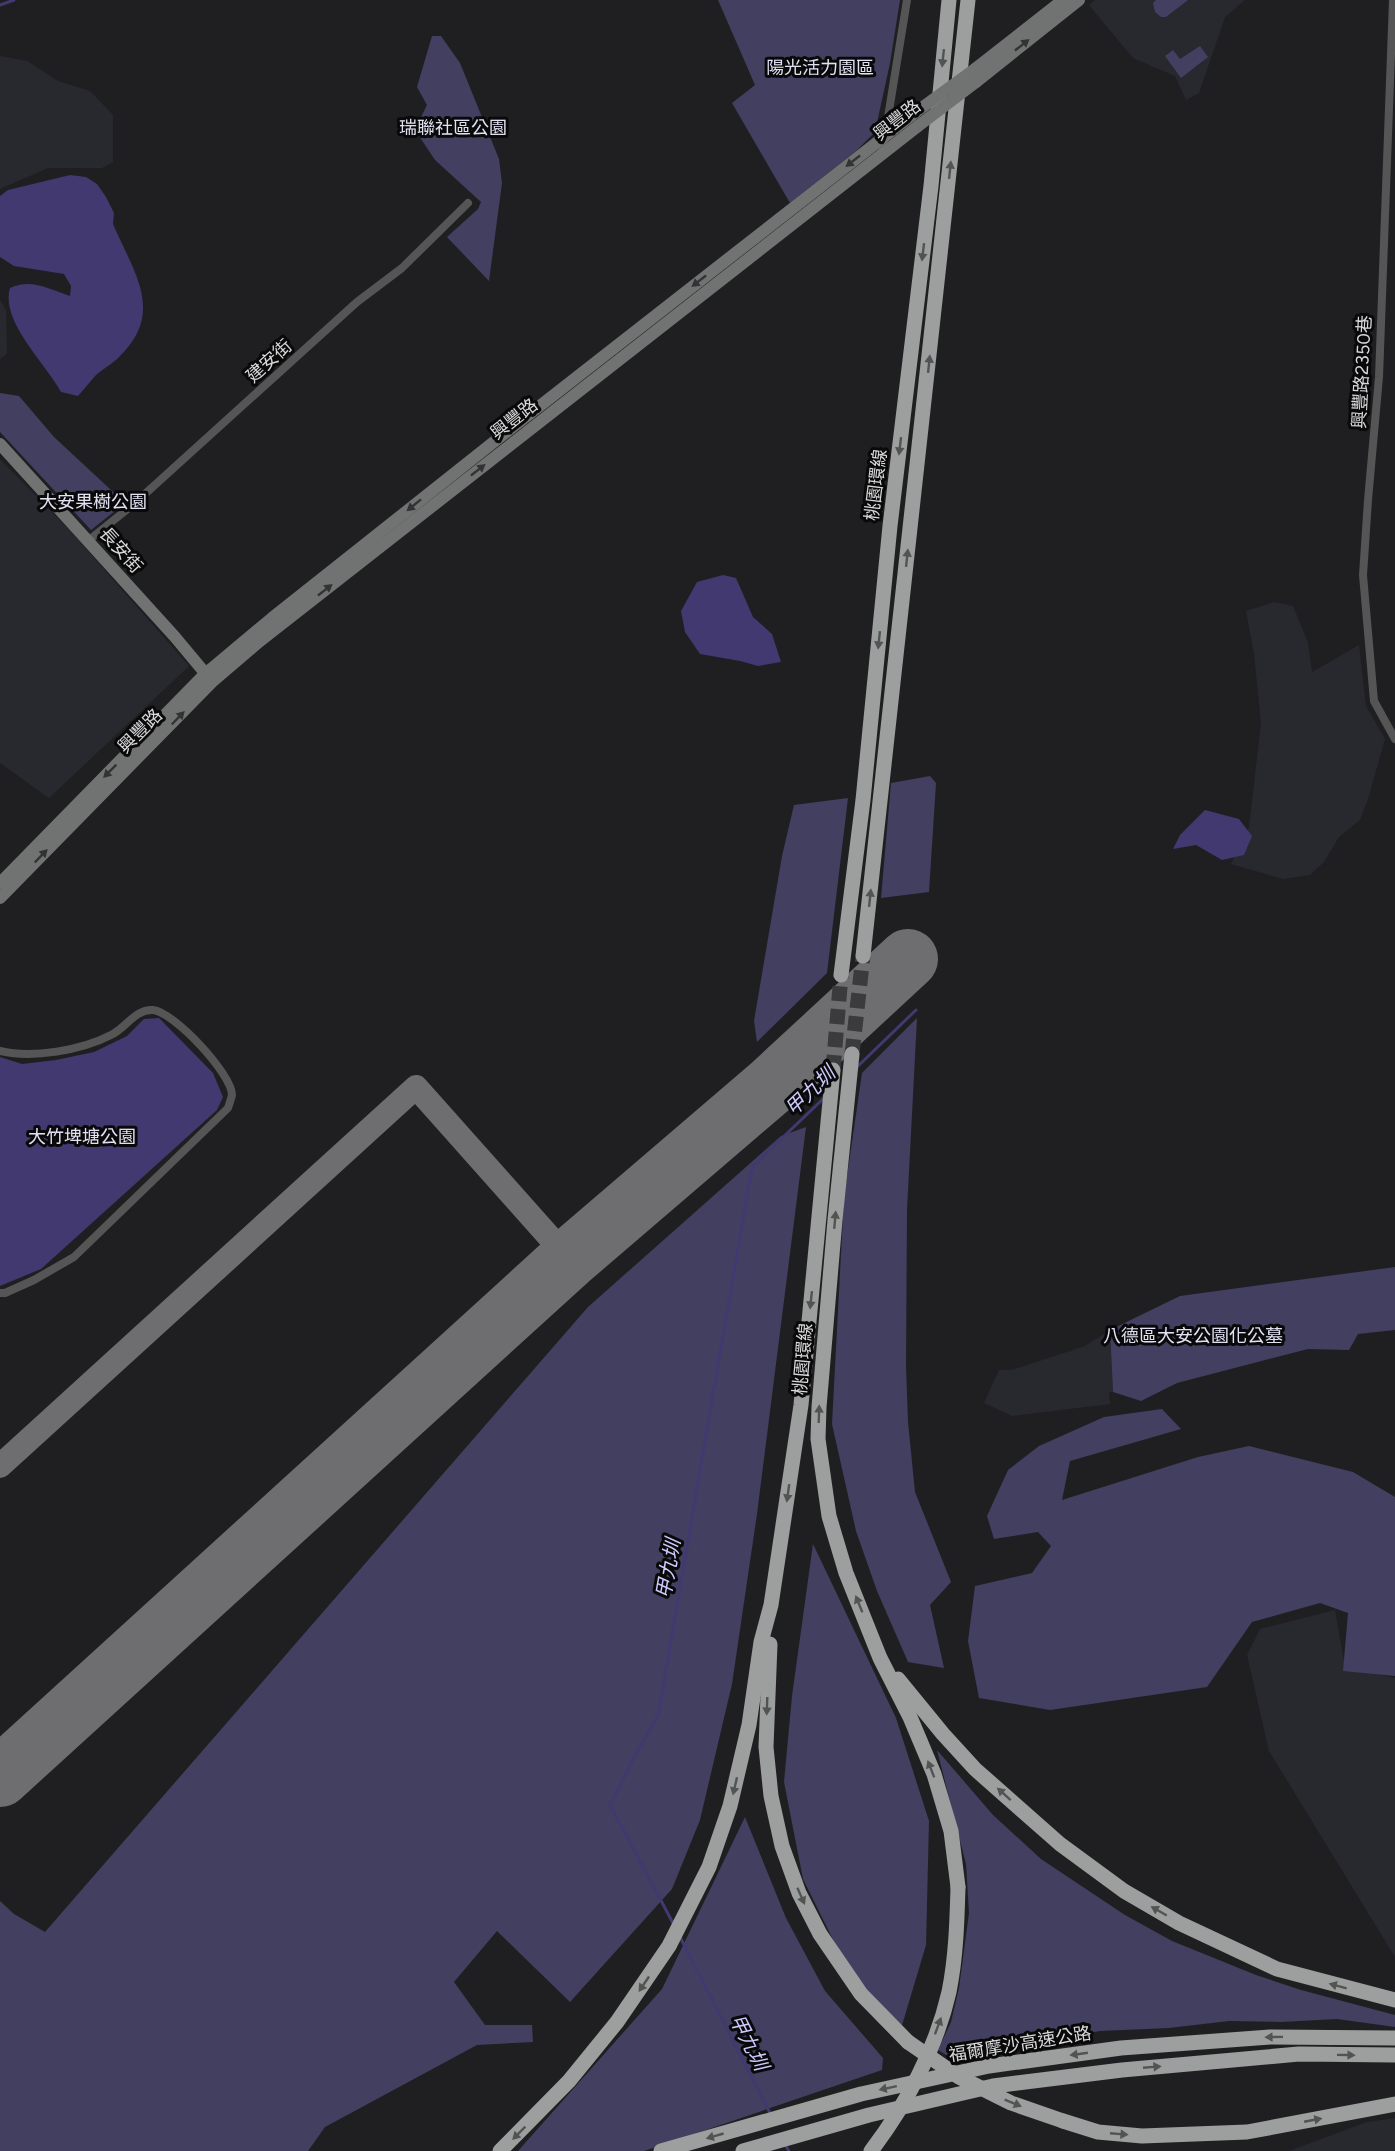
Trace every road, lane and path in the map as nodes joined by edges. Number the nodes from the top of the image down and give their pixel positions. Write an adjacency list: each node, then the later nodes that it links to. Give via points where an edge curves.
1 (907, 0): 8 (street)
2 (949, 0): 18 (highway, 桃園環線, one-way to 18)
3 (968, 0): 17 (highway, one-way to 3)
4 (1063, 0): 7 (main road, 興豐路)
5 (1079, 0): 7 (main road, 興豐路, one-way to 5)
6 (1393, 0): 14 (street, 興豐路2350巷, via 1379,377 1363,575 1374,701)
7 (976, 75): 8 (main road, 興豐路, bridge); 9 (main road, 興豐路, bridge)
8 (884, 137): 9 (street); 13 (main road, 興豐路, one-way to 13, via 272,618)
9 (882, 154): 13 (main road, 興豐路, one-way to 9)
10 (468, 203): 12 (street, 建安街, via 402,268 357,302)
11 (0, 444): 12 (main road, 長安街)
12 (89, 540): 13 (main road, 長安街)
13 (209, 678): 15 (main road, 興豐路, one-way to 15); 16 (main road, 興豐路, one-way to 13)
14 (1395, 739)
15 (0, 883)
16 (0, 898)
17 (863, 956)
18 (841, 975)
19 (0, 1051): 22 (street, via 21,1055 78,1048 113,1035 142,1011 154,1010 176,1023 212,1058 232,1094 228,1108 74,1257 34,1280)
20 (852, 1054): 24 (highway, 桃園環線, one-way to 20, via 846,1573 829,1516 818,1439)
21 (833, 1070): 23 (highway, 桃園環線, one-way to 23, via 801,1405)
22 (0, 1293)
23 (771, 1605): 28 (highway, one-way to 28, bridge, via 766,1747 782,1846 799,1893 820,1934 861,1994 908,2042 969,2082 1011,2103 1098,2132 1142,2136 1247,2132); 29 (highway, one-way to 29, via 730,1806 709,1867 669,1946 617,2022 569,2081)
24 (880, 1658): 25 (highway, one-way to 24, via 1277,1969 1179,1923 1124,1891 1060,1844 975,1769); 32 (highway, one-way to 24, bridge, via 895,2120 941,2019 956,1943 958,1887 951,1831 934,1774)
25 (1395, 2000)
26 (1395, 2038): 30 (highway, 福爾摩沙高速公路, one-way to 30, via 1270,2037 1121,2048 989,2066 861,2094)
27 (1395, 2055): 31 (highway, 福爾摩沙高速公路, one-way to 27, via 869,2115 993,2086 1299,2054)
28 (1395, 2104)
29 (500, 2151)
30 (661, 2151)
31 (743, 2151)
32 (871, 2151)

